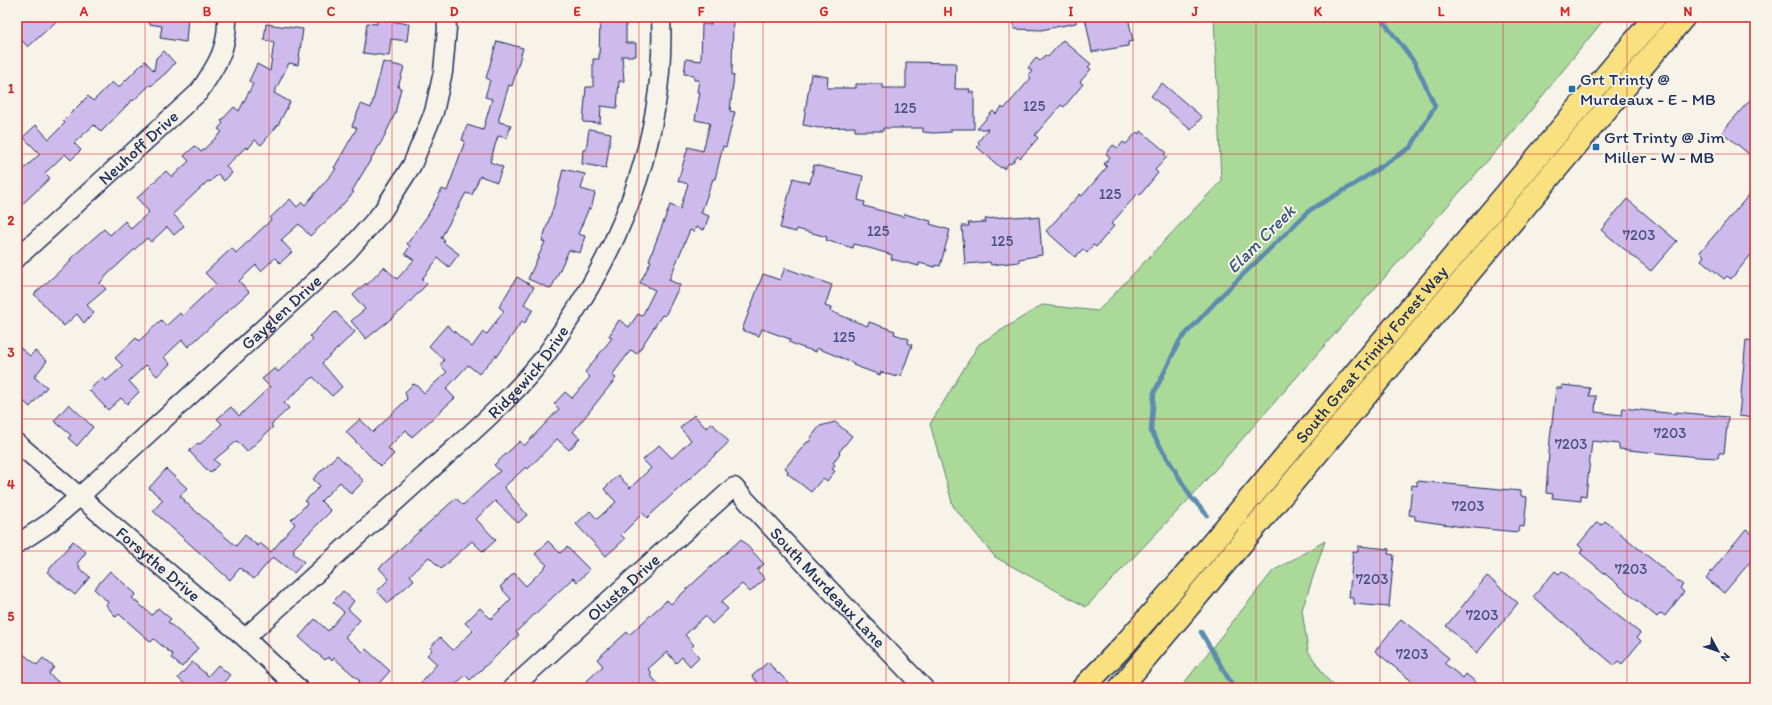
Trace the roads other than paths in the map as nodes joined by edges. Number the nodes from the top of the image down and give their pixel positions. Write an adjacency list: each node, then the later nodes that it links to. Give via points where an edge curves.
1 (227, 17): 6 (street, Neuhoff Drive, via 228,32 218,64 199,92)
2 (446, 17): 9 (street, Gayglen Drive, via 443,72 434,112 412,164 382,212 347,252)
3 (661, 17): 11 (street, Ridgewick Drive, via 660,72 651,137 632,199 612,246 577,308 537,366 492,414)
4 (1655, 17): 15 (main road, South Great Trinity Forest Way, via 1183,578)
5 (1684, 17): 16 (main road, South Great Trinity Forest Way)
6 (17, 258)
7 (17, 443): 9 (street, Forsythe Drive)
8 (734, 487): 13 (street, Olusta Drive); 14 (street, South Murdeaux Lane)
9 (80, 496): 10 (street, Gayglen Drive, via 49,523); 11 (street, Forsythe Drive)
10 (17, 544)
11 (245, 638): 12 (street, Forsythe Drive)
12 (298, 688)
13 (512, 688)
14 (924, 688)
15 (1083, 688)
16 (1120, 688)

